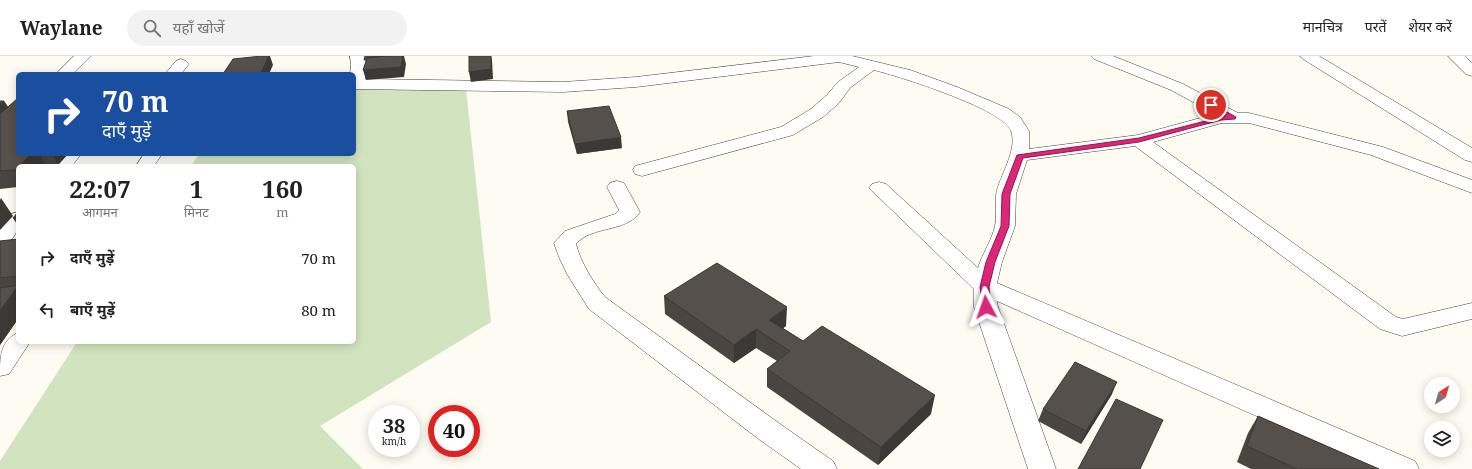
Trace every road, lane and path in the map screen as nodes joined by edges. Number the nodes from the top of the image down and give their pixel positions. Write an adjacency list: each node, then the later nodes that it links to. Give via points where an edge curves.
1 (83, 56): 9 (street)
2 (358, 56): 10 (street)
3 (1099, 56): 12 (street, via 1177,87)
4 (1308, 56): 16 (street)
5 (1456, 56): 8 (street)
6 (834, 57): 7 (street); 11 (street, via 594,86)
7 (871, 65): 15 (street, via 922,79 1003,114 1014,121 1020,131); 18 (street, via 844,85 817,113 787,131)
8 (1472, 71)
9 (66, 72)
10 (356, 79)
11 (356, 84)
12 (1233, 117): 13 (street); 20 (street, via 1268,122 1377,151)
13 (1139, 140): 15 (street); 25 (street, via 1388,323 1402,328)
14 (70, 156): 17 (street)
15 (1019, 156): 24 (street, via 1006,194 1005,226 990,262)
16 (1472, 156)
17 (64, 164)
18 (642, 170)
19 (617, 187): 28 (street, via 629,214 572,235 565,243 589,293 597,303)
20 (1472, 187)
21 (879, 188): 24 (street)
22 (16, 220): 23 (street)
23 (0, 239)
24 (985, 287): 29 (street, via 986,307); 30 (street)
25 (1472, 311)
26 (17, 344): 27 (street)
27 (0, 367)
28 (823, 469)
29 (1042, 469)
30 (1405, 469)

